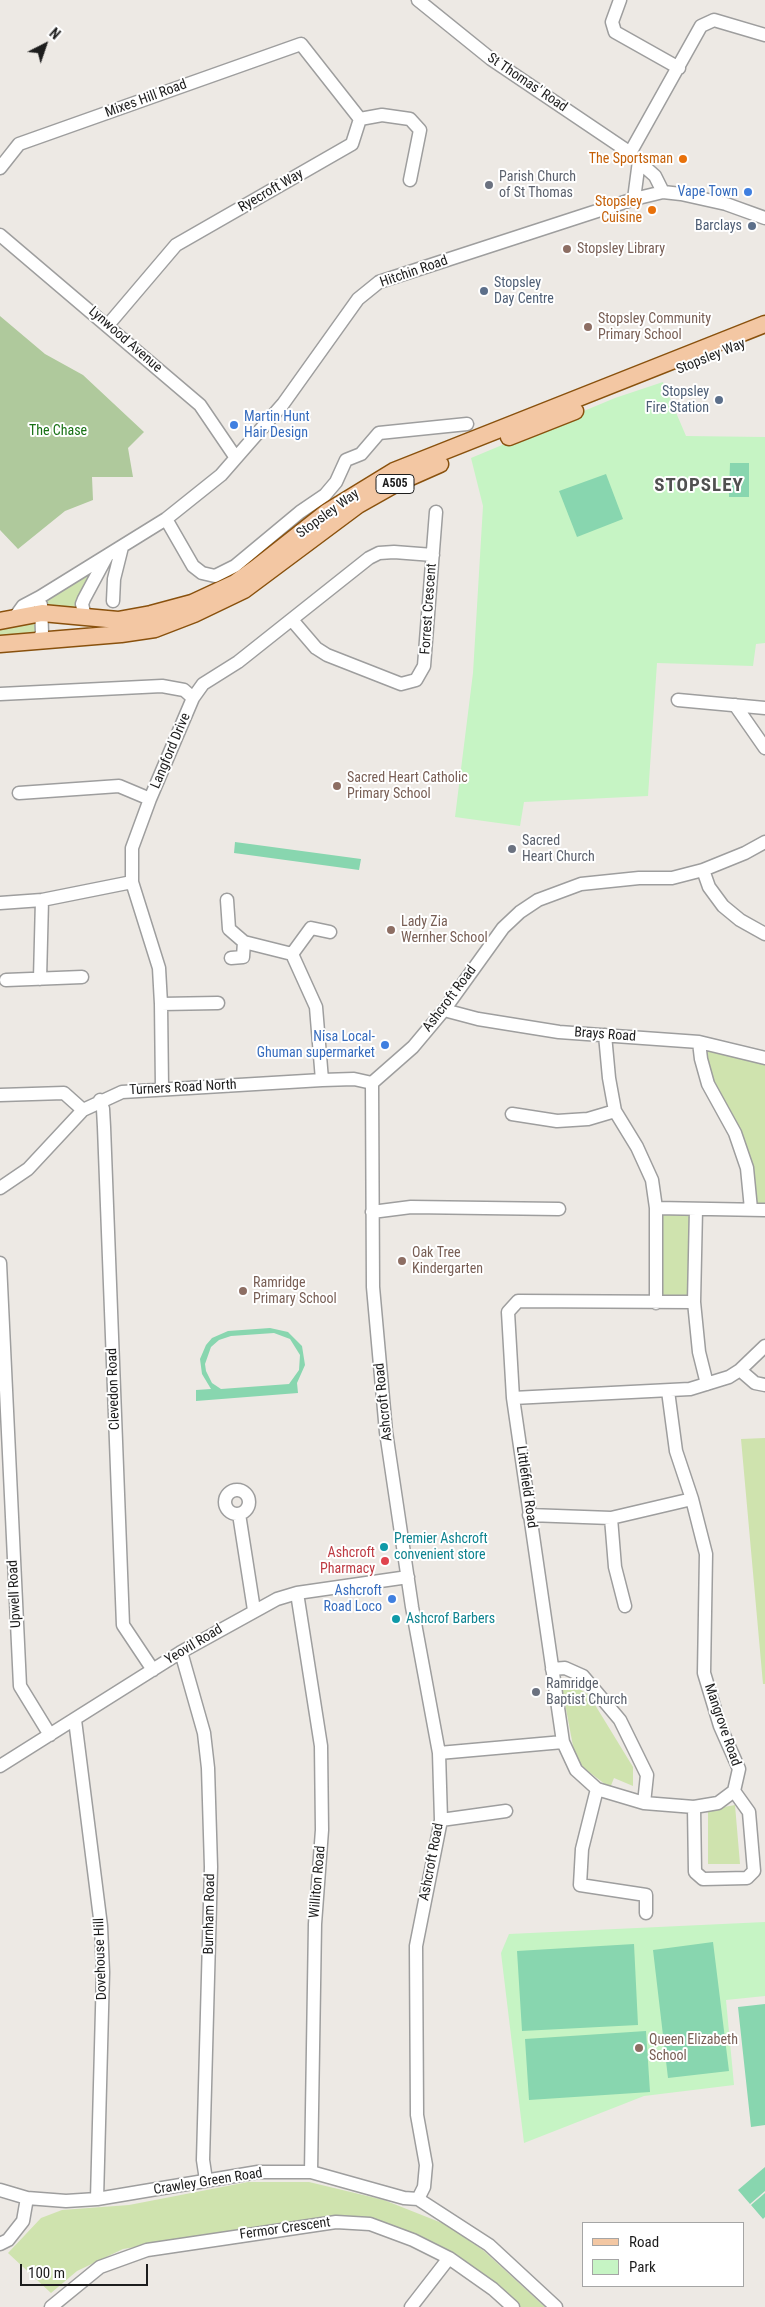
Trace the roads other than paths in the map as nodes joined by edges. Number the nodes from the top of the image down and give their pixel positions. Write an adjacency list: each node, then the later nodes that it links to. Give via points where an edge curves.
1 (418, 0): 6 (street, St Thomas' Road, via 491,59)
2 (620, 0): 4 (street, via 612,22 616,32)
3 (765, 35): 4 (street, via 714,20 701,26)
4 (679, 68): 6 (street)
5 (360, 119): 7 (street, Mixes Hill Road, via 301,44 19,144); 8 (street, via 382,115 410,119 420,130); 14 (street, Ryecroft Way, via 352,144 176,245)
6 (634, 157): 9 (street, St Thomas' Road, via 655,176); 10 (street)
7 (0, 168)
8 (410, 180)
9 (663, 192): 10 (street, Hitchin Road); 11 (street, Hitchin Road, via 726,204)
10 (634, 199): 17 (street, Hitchin Road, via 379,282 358,299 283,404)
11 (765, 218)
12 (0, 235): 14 (street, Lynwood Avenue)
13 (765, 324): 25 (main road, Stopsley Way / A505, via 394,471 327,512 242,578 192,603 134,618)
14 (108, 325): 17 (street, Lynwood Avenue, via 200,405)
15 (765, 336): 28 (main road, Stopsley Way / A505, via 397,483 358,505 244,590 194,614 156,629)
16 (467, 424): 19 (street, Stopsley Way, via 379,433 360,454 346,460 336,482 325,495 235,566 215,576 202,573 193,566)
17 (236, 458): 19 (street, Hitchin Road, via 221,475)
18 (436, 512): 21 (street, Forrest Crescent)
19 (166, 519): 20 (street, Hitchin Road)
20 (122, 547): 22 (street, Hitchin Road); 23 (street, via 114,579)
21 (433, 555): 27 (street, Langford Drive, via 379,553); 27 (street, Forrest Crescent, via 424,666 416,680 401,684 327,655 316,648)
22 (107, 556): 24 (street, Hitchin Road); 25 (street, via 82,604)
23 (113, 601)
24 (41, 605): 25 (main road, Stopsley Way / A505); 26 (main road, Stopsley Way / A505); 28 (street, via 42,633)
25 (84, 617)
26 (7, 619)
27 (292, 620): 31 (street, Langford Drive, via 238,662 203,684)
28 (39, 640): 29 (main road, Stopsley Way / A505)
29 (0, 644)
30 (0, 694): 31 (street, via 162,686 184,690)
31 (193, 698): 37 (street, Langford Drive)
32 (678, 700): 33 (street)
33 (735, 705): 34 (street); 35 (street)
34 (765, 708)
35 (765, 748)
36 (19, 792): 37 (street, via 118,786)
37 (150, 799): 40 (street, Langford Drive, via 132,848)
38 (765, 842): 39 (street, Ashcroft Road)
39 (703, 870): 45 (street, via 709,887 723,906); 54 (street, Ashcroft Road, via 672,878 581,884 538,900 503,928)
40 (132, 882): 41 (street); 52 (street, Langford Drive, via 159,968)
41 (42, 900): 43 (street); 50 (street)
42 (227, 900): 46 (street, via 229,929)
43 (0, 903)
44 (330, 932): 47 (street, via 311,928)
45 (765, 934)
46 (244, 942): 47 (street); 48 (street, via 244,956)
47 (292, 954): 58 (street, via 316,1007)
48 (231, 958)
49 (82, 977): 50 (street)
50 (40, 979): 51 (street)
51 (6, 980)
52 (161, 1004): 53 (street); 60 (street, Langford Drive)
53 (218, 1004)
54 (444, 1010): 55 (street, Brays Road, via 559,1032); 59 (street, Ashcroft Road, via 413,1047)
55 (605, 1035): 56 (street, Brays Road); 64 (street)
56 (699, 1042): 57 (street, Brays Road); 70 (street, via 700,1059 708,1084 735,1133 747,1168)
57 (765, 1058)
58 (322, 1080): 59 (street, Turners Road North, via 354,1079); 60 (street, Turners Road North)
59 (372, 1083): 72 (street, Ashcroft Road)
60 (162, 1088): 62 (street, Turners Road North, via 122,1092)
61 (0, 1095): 63 (street, via 64,1094)
62 (100, 1100): 63 (street, Turners Road North); 92 (street, Clevedon Road, via 104,1128 123,1625)
63 (83, 1110): 66 (street, Turners Road North, via 28,1169)
64 (615, 1111): 65 (street, via 588,1119 557,1121); 67 (street, via 652,1180)
65 (512, 1114)
66 (0, 1188)
67 (656, 1208): 69 (street); 75 (street)
68 (559, 1209): 72 (street, via 411,1207)
69 (696, 1209): 70 (street); 74 (street)
70 (751, 1209): 71 (street)
71 (765, 1210)
72 (372, 1212): 86 (street, Ashcroft Road, via 373,1287 386,1432)
73 (0, 1263): 94 (street, Upwell Road, via 20,1686)
74 (694, 1302): 75 (street, Littlefield Road); 78 (street, via 699,1352)
75 (656, 1303): 81 (street, Littlefield Road, via 518,1301 508,1312)
76 (765, 1346): 77 (street)
77 (740, 1370): 78 (street); 79 (street, via 755,1383)
78 (707, 1384): 80 (street)
79 (765, 1385)
80 (668, 1391): 81 (street); 82 (street, Mangrove Road, via 676,1451)
81 (513, 1398): 84 (street, Littlefield Road)
82 (692, 1499): 85 (street); 99 (street, Mangrove Road, via 706,1554 704,1672 720,1726 739,1770)
83 (239, 1514): 89 (street)
84 (529, 1515): 85 (street); 91 (street, Littlefield Road)
85 (611, 1518): 88 (street, via 616,1567)
86 (408, 1577): 87 (street, Yeovil Road); 96 (street, Ashcroft Road)
87 (297, 1593): 89 (street, Yeovil Road); 105 (street, Williton Road, via 321,1756 322,1830 315,1924)
88 (625, 1606)
89 (254, 1610): 90 (street, Yeovil Road)
90 (181, 1652): 92 (street, Yeovil Road); 106 (street, Burnham Road, via 204,1733 208,1768 211,1867 203,2160)
91 (552, 1669): 95 (street, Littlefield Road); 100 (street, via 566,1668 583,1676 620,1720 647,1774)
92 (153, 1670): 93 (street, Yeovil Road)
93 (75, 1720): 94 (street, Yeovil Road); 109 (street, Dovehouse Hill, via 101,1926 103,1972)
94 (50, 1735): 97 (street, Yeovil Road)
95 (563, 1742): 96 (street); 98 (street, Littlefield Road, via 576,1770)
96 (439, 1753): 103 (street, Ashcroft Road)
97 (0, 1766)
98 (597, 1790): 100 (street, Littlefield Road); 104 (street, via 582,1849 580,1884 646,1895)
99 (734, 1791): 101 (street, via 718,1803); 101 (street, via 748,1812 754,1871 748,1878 703,1879 695,1872)
100 (644, 1803): 101 (street)
101 (694, 1807)
102 (506, 1811): 103 (street)
103 (441, 1820): 110 (street, Ashcroft Road, via 416,1946 417,2115 426,2164 424,2187)
104 (646, 1913)
105 (311, 2172): 106 (street, Crawley Green Road, via 258,2172); 110 (street, Crawley Green Road)
106 (206, 2180): 109 (street, Crawley Green Road)
107 (0, 2190): 108 (street, Crawley Green Road)
108 (27, 2198): 109 (street, Crawley Green Road); 111 (street, via 23,2221 12,2236)
109 (97, 2199)
110 (418, 2199): 116 (street, Crawley Green Road, via 489,2245)
111 (0, 2244)
112 (450, 2258): 113 (street, Fermor Crescent, via 370,2224 336,2222 147,2250 100,2268); 114 (street); 115 (street, Fermor Crescent)
113 (51, 2307)
114 (411, 2307)
115 (513, 2307)
116 (556, 2307)

